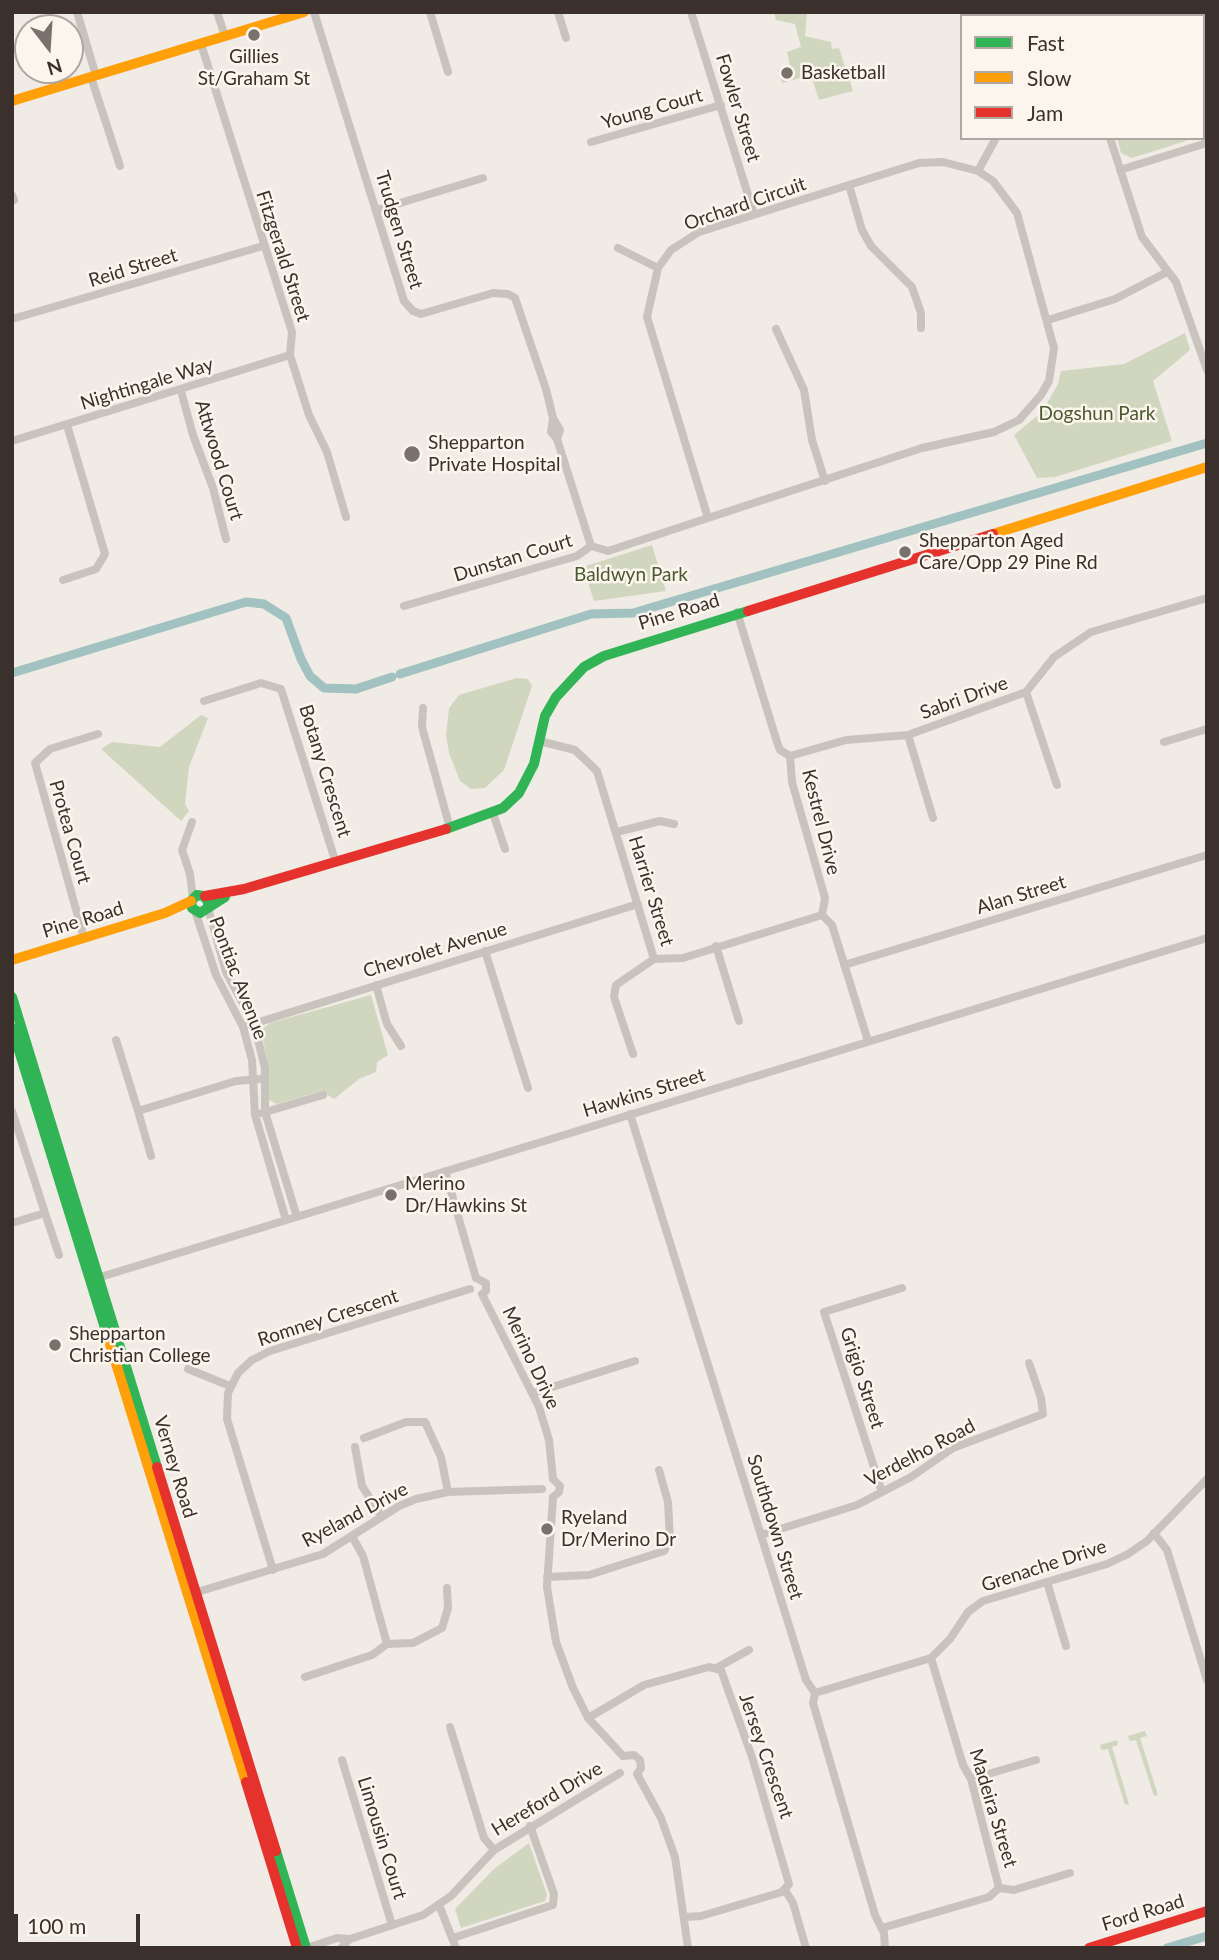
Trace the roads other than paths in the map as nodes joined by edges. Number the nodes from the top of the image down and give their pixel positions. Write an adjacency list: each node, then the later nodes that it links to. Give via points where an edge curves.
1 (77, 12): 12 (street)
2 (217, 12): 8 (street)
3 (303, 12): 8 (street)
4 (314, 12): 24 (street, Trudgen Street)
5 (430, 12): 11 (street)
6 (558, 12): 9 (street)
7 (691, 12): 14 (street, Fowler Street)
8 (225, 36): 10 (street)
9 (566, 38)
10 (201, 44): 12 (street); 26 (street, Fitzgerald Street)
11 (448, 72)
12 (94, 76): 13 (street); 19 (street)
13 (12, 101)
14 (721, 105): 17 (street, Young Court); 25 (street, Fowler Street)
15 (995, 140): 21 (street)
16 (1111, 140): 20 (street)
17 (591, 142)
18 (1207, 143): 20 (street)
19 (120, 166)
20 (1120, 170): 29 (street, via 1142,237)
21 (978, 171): 23 (street, Orchard Circuit, via 943,162 919,163); 31 (street, Orchard Circuit, via 993,181 1017,213)
22 (483, 178): 24 (street)
23 (849, 185): 25 (street, Orchard Circuit); 32 (street, via 871,246 912,287)
24 (377, 210): 44 (street, Trudgen Street, via 404,301 413,311 430,312 500,292 515,298 552,418 560,430 557,439)
25 (754, 214): 28 (street, Orchard Circuit, via 682,242)
26 (262, 246): 30 (street, Reid Street); 34 (street, Fitzgerald Street, via 292,332)
27 (618, 248): 28 (street)
28 (658, 268): 42 (street, Orchard Circuit, via 647,317)
29 (1167, 272): 31 (street, via 1115,299); 35 (street, via 1176,282)
30 (12, 319)
31 (1048, 320): 40 (street, Orchard Circuit, via 1054,348 1049,381 1019,419 994,432 922,449)
32 (921, 328)
33 (776, 329): 40 (street, via 804,390)
34 (290, 355): 36 (street, Nightingale Way); 41 (street, Fitzgerald Street)
35 (1207, 370)
36 (181, 391): 37 (street, Nightingale Way); 43 (street, Attwood Court)
37 (67, 425): 38 (street, Nightingale Way); 45 (street, via 105,554 96,569)
38 (12, 441)
39 (1207, 467): 48 (street, Pine Road)
40 (825, 481): 42 (street, Orchard Circuit)
41 (346, 517)
42 (709, 518): 44 (street, Dunstan Court, via 607,551)
43 (226, 539)
44 (590, 546): 47 (street, Dunstan Court, via 577,556)
45 (63, 580)
46 (1207, 598): 49 (street, Sabri Drive, via 1090,632 1054,657)
47 (404, 606)
48 (737, 612): 55 (street, Pine Road, via 623,648 584,667 556,697); 57 (street, Kestrel Drive, via 777,742)
49 (1026, 692): 54 (street, Sabri Drive); 58 (street)
50 (204, 701): 67 (street, Botany Crescent, via 261,683 281,690)
51 (423, 708): 63 (street, via 422,727)
52 (1207, 729): 56 (street)
53 (98, 734): 71 (street, Protea Court, via 50,748 35,763)
54 (908, 735): 57 (street, Sabri Drive, via 846,740); 60 (street)
55 (539, 741): 59 (street, Pine Road, via 534,764 519,793); 64 (street, Harrier Street, via 575,750 588,759 597,771)
56 (1164, 742)
57 (790, 757): 70 (street, Kestrel Drive, via 792,782 825,898)
58 (1057, 785)
59 (493, 813): 63 (street, Pine Road); 65 (street)
60 (933, 818)
61 (192, 822): 68 (street, via 182,850)
62 (674, 824): 64 (street, via 660,821)
63 (450, 828): 67 (street, Pine Road)
64 (617, 832): 69 (street, Harrier Street)
65 (505, 849)
66 (1207, 855): 77 (street, Alan Street)
67 (335, 860): 68 (street, Pine Road)
68 (200, 903): 71 (street, Pine Road); 81 (street, Pontiac Avenue, via 226,972); 82 (street, Pontiac Avenue, via 216,975)
69 (638, 904): 74 (street, Chevrolet Avenue); 75 (street, Harrier Street)
70 (822, 915): 73 (street, Harrier Street); 77 (street, Kestrel Drive, via 832,925)
71 (84, 938): 76 (street, Pine Road)
72 (1207, 938): 85 (street, Hawkins Street)
73 (716, 947): 75 (street, Harrier Street, via 683,958); 80 (street)
74 (485, 951): 78 (street, Chevrolet Avenue); 90 (street)
75 (654, 959): 87 (street, via 616,985 614,997)
76 (12, 960)
77 (844, 965): 85 (street, Kestrel Drive)
78 (376, 985): 81 (street, Chevrolet Avenue); 86 (street, via 387,1024)
79 (12, 997): 105 (street, Verney Road)
80 (739, 1021)
81 (254, 1024): 82 (street, Chevrolet Avenue); 89 (street, Pontiac Avenue)
82 (243, 1027): 88 (street, Pontiac Avenue)
83 (12, 1028): 105 (street, Verney Road)
84 (116, 1040): 93 (street)
85 (868, 1041): 95 (street, Hawkins Street)
86 (401, 1045)
87 (633, 1054)
88 (255, 1079): 89 (street); 93 (street); 96 (street, Pontiac Avenue)
89 (266, 1079): 94 (street, Pontiac Avenue)
90 (528, 1088)
91 (323, 1095): 94 (street)
92 (12, 1111): 99 (street)
93 (138, 1111): 97 (street)
94 (265, 1112): 96 (street); 100 (street, Pontiac Avenue)
95 (630, 1114): 98 (street, Hawkins Street); 125 (street, Southdown Street)
96 (255, 1115): 101 (street, Pontiac Avenue)
97 (152, 1156)
98 (445, 1171): 100 (street, Hawkins Street); 104 (street)
99 (45, 1213): 102 (street); 103 (street)
100 (297, 1217): 101 (street, Hawkins Street)
101 (286, 1220): 105 (street, Hawkins Street)
102 (12, 1223)
103 (59, 1255)
104 (476, 1278): 107 (street); 108 (street, via 486,1283)
105 (95, 1279): 131 (street, Verney Road)
106 (902, 1288): 121 (street, Grigio Street, via 824,1312)
107 (470, 1289): 108 (street); 112 (street, Romney Crescent, via 270,1351 252,1360)
108 (482, 1294): 113 (street, Merino Drive)
109 (635, 1361): 113 (street)
110 (1029, 1363): 121 (street, Verdelho Road, via 1043,1414 953,1448)
111 (188, 1369): 112 (street)
112 (230, 1386): 127 (street, via 228,1424)
113 (533, 1393): 117 (street, Merino Drive, via 549,1440)
114 (364, 1438): 120 (street, via 406,1422 425,1422 441,1457)
115 (355, 1447): 123 (street, via 362,1486)
116 (659, 1469): 128 (street, via 668,1502 670,1540 664,1551 589,1575)
117 (553, 1479): 119 (street); 122 (street, via 560,1486)
118 (1204, 1481): 124 (street, Grenache Drive)
119 (542, 1489): 120 (street, Ryeland Drive); 122 (street)
120 (447, 1492): 123 (street, Ryeland Drive, via 416,1499)
121 (882, 1492): 125 (street, Verdelho Road, via 857,1505)
122 (553, 1497): 128 (street)
123 (382, 1517): 126 (street, Ryeland Drive)
124 (1154, 1533): 129 (street, Grenache Drive, via 1128,1554); 138 (street, via 1167,1550)
125 (761, 1535): 139 (street, Southdown Street)
126 (353, 1538): 127 (street, Ryeland Drive, via 323,1554); 132 (street, via 363,1556)
127 (273, 1570): 131 (street, Ryeland Drive)
128 (547, 1577): 140 (street, via 556,1642)
129 (1047, 1582): 133 (street); 135 (street, Grenache Drive, via 975,1605)
130 (447, 1588): 132 (street, via 442,1628 413,1643)
131 (192, 1594): 160 (street, Verney Road); 161 (street, Verney Road)
132 (387, 1644): 137 (street, via 372,1655)
133 (1066, 1646)
134 (749, 1650): 136 (street)
135 (931, 1658): 139 (street); 147 (street, Madeira Street)
136 (718, 1667): 140 (street, via 633,1689); 152 (street, Jersey Crescent, via 790,1880)
137 (305, 1677)
138 (1207, 1680)
139 (814, 1693): 157 (street, Southdown Street, via 813,1703)
140 (588, 1718): 142 (street)
141 (450, 1727): 149 (street, via 484,1838)
142 (623, 1756): 145 (street, via 618,1762); 146 (street, via 640,1760)
143 (342, 1760): 156 (street, Limousin Court)
144 (1036, 1760): 147 (street)
145 (620, 1773): 146 (street); 148 (street, Hereford Drive)
146 (637, 1774): 155 (street, via 671,1843)
147 (971, 1779): 151 (street, Madeira Street)
148 (530, 1826): 149 (street, Hereford Drive); 158 (street, via 555,1894 553,1905)
149 (494, 1850): 153 (street, Hereford Drive)
150 (1070, 1873): 151 (street, via 1014,1890)
151 (999, 1888): 157 (street, Madeira Street, via 989,1897)
152 (785, 1890): 155 (street); 165 (street, Jersey Crescent)
153 (439, 1905): 156 (street, Hereford Drive); 158 (street)
154 (1207, 1911): 167 (street, Ford Road)
155 (685, 1917): 164 (street)
156 (392, 1925): 159 (street, Hereford Drive)
157 (882, 1928): 166 (street, Southdown Street)
158 (453, 1938): 163 (street)
159 (350, 1939): 161 (street, Hereford Drive, via 337,1938); 162 (street, Hereford Drive)
160 (297, 1948)
161 (306, 1948)
162 (341, 1948)
163 (456, 1948)
164 (688, 1948)
165 (806, 1948)
166 (885, 1948)
167 (1089, 1948)

